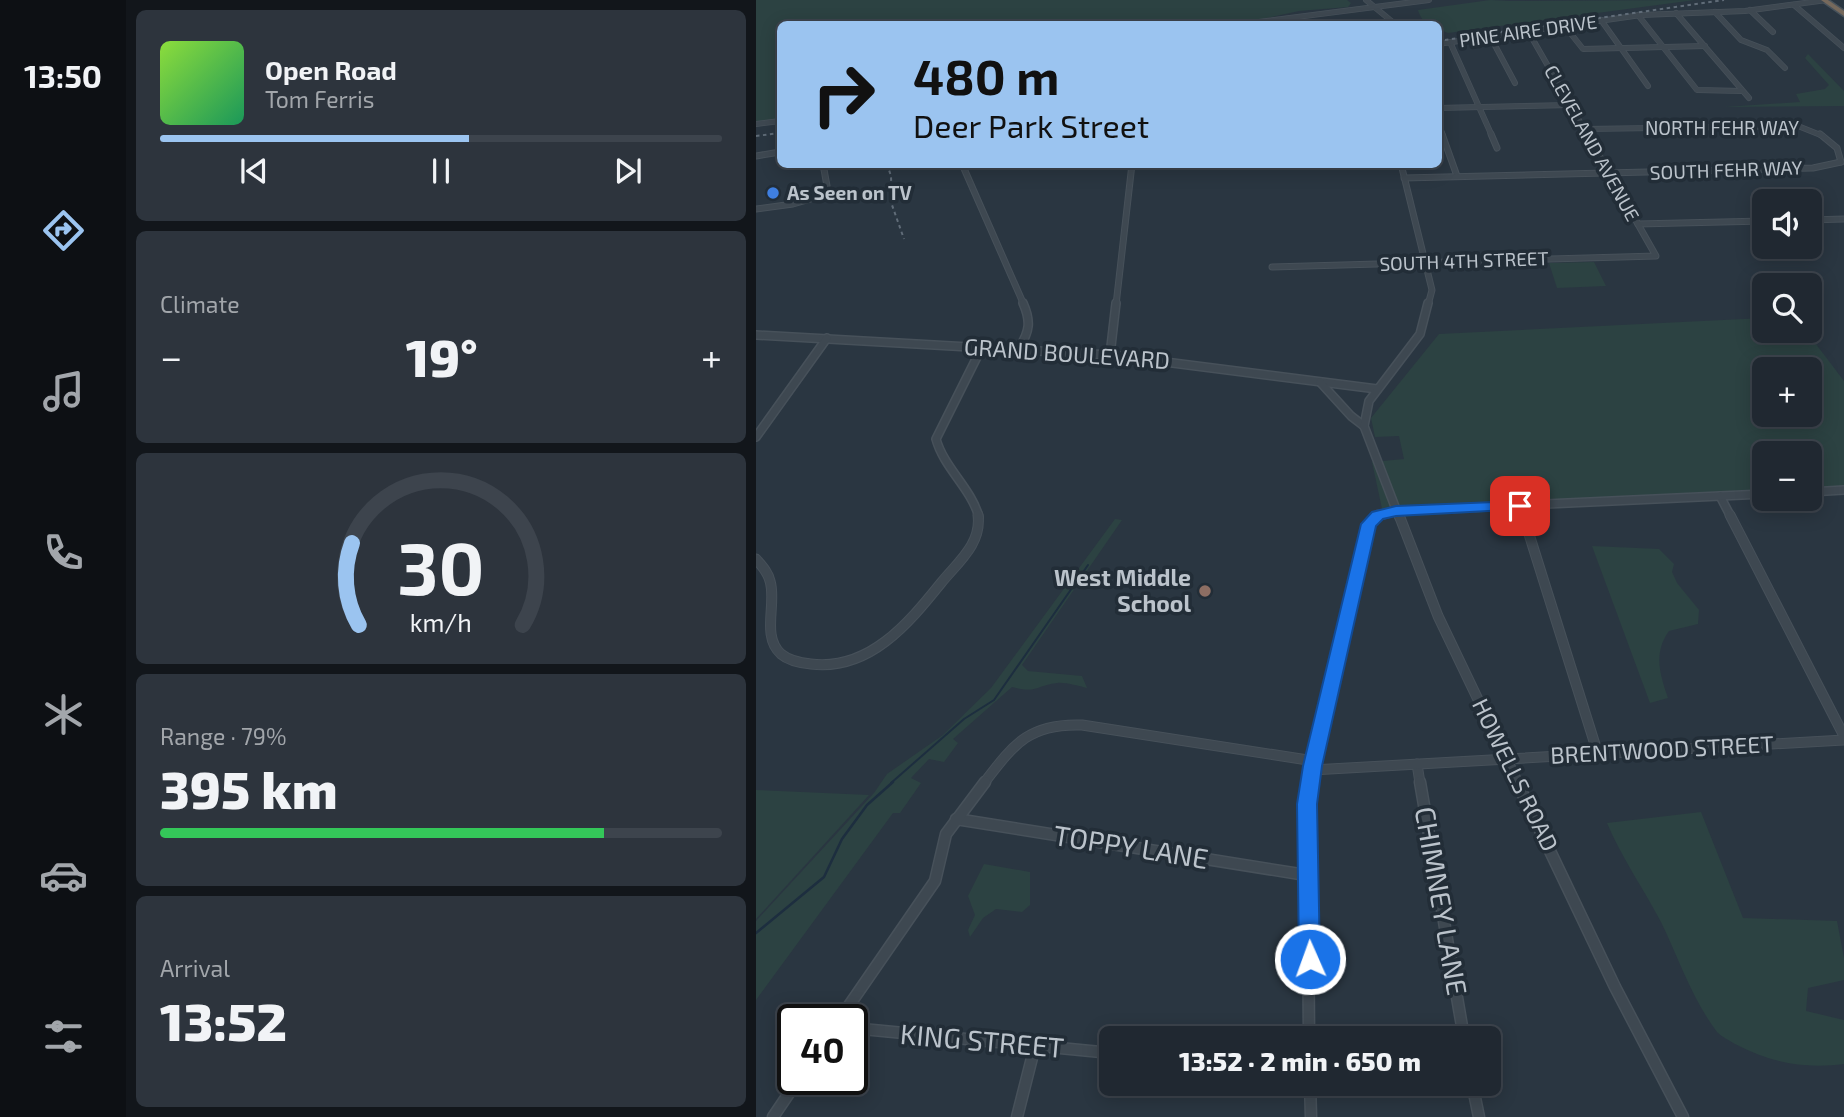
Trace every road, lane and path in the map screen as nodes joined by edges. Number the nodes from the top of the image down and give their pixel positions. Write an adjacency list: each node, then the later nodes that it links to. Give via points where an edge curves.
1 (1359, 0): 8 (street)
2 (1366, 0): 7 (street)
3 (1429, 0): 7 (street)
4 (1813, 2): 5 (highway); 6 (street, PINE AIRE DRIVE)
5 (1829, 2): 12 (highway)
6 (1794, 5): 9 (street, PINE AIRE DRIVE); 27 (street)
7 (1374, 7): 8 (street); 17 (street)
8 (1367, 8): 15 (street); 16 (street)
9 (1751, 10): 10 (street, PINE AIRE DRIVE); 20 (street)
10 (1715, 12): 11 (street, PINE AIRE DRIVE); 28 (street, via 1741,40 1767,50)
11 (1676, 13): 13 (street, PINE AIRE DRIVE); 24 (street)
12 (1844, 13)
13 (1638, 15): 14 (street, PINE AIRE DRIVE); 25 (street)
14 (1601, 20): 18 (street, PINE AIRE DRIVE); 26 (street)
15 (1266, 21)
16 (1383, 21)
17 (1391, 21)
18 (1564, 25): 19 (street, PINE AIRE DRIVE); 26 (street, via 1583,50)
19 (1528, 31): 21 (street, PINE AIRE DRIVE); 33 (street, CLEVELAND AVENUE)
20 (1773, 32)
21 (1490, 36): 22 (street, PINE AIRE DRIVE); 29 (street)
22 (1450, 42): 23 (street, PINE AIRE DRIVE); 34 (street)
23 (1442, 43)
24 (1704, 46): 25 (street); 31 (street)
25 (1663, 47): 26 (street); 31 (street, via 1700,91)
26 (1622, 48): 30 (street)
27 (1844, 48)
28 (1785, 68)
29 (1515, 83)
30 (1648, 86)
31 (1742, 91): 32 (street)
32 (1749, 98)
33 (1572, 105): 34 (street); 38 (street, CLEVELAND AVENUE)
34 (1480, 107): 35 (street); 40 (street)
35 (1442, 108)
36 (777, 121): 37 (street)
37 (756, 124)
38 (1584, 129): 43 (street, NORTH FEHR WAY, via 1798,126 1824,136 1839,151); 48 (street, CLEVELAND AVENUE)
39 (1442, 133): 49 (street)
40 (1496, 148)
41 (777, 152): 42 (street)
42 (756, 156)
43 (1842, 163): 48 (street, SOUTH FEHR WAY)
44 (824, 168): 51 (street, via 827,187 823,195)
45 (964, 168): 62 (street, via 1030,318 1028,334)
46 (1132, 168): 63 (street)
47 (1402, 168): 50 (street)
48 (1609, 173): 49 (street, SOUTH FEHR WAY); 55 (street, CLEVELAND AVENUE)
49 (1457, 176): 50 (street, SOUTH FEHR WAY)
50 (1404, 178): 57 (street)
51 (756, 209)
52 (1844, 219): 53 (street)
53 (1822, 220)
54 (1752, 221): 55 (street)
55 (1638, 224): 56 (street, CLEVELAND AVENUE)
56 (1656, 256): 57 (street, SOUTH 4TH STREET)
57 (1427, 262): 58 (street, SOUTH 4TH STREET); 65 (street, via 1432,290 1420,334)
58 (1272, 267)
59 (756, 335): 60 (street, GRAND BOULEVARD)
60 (827, 338): 61 (street, GRAND BOULEVARD); 67 (street)
61 (982, 346): 62 (street, GRAND BOULEVARD); 74 (street, via 936,439 979,514 976,538 898,634 859,658 824,664 790,659 771,645 766,634 772,589 765,568)
62 (1019, 348): 63 (street, GRAND BOULEVARD)
63 (1110, 355): 64 (street, GRAND BOULEVARD)
64 (1317, 381): 65 (street, GRAND BOULEVARD); 66 (street, via 1334,393 1348,416)
65 (1377, 389): 66 (street, via 1366,408)
66 (1364, 426): 73 (street, HOWELLS ROAD)
67 (756, 437)
68 (1844, 490): 69 (street)
69 (1822, 491)
70 (1752, 495): 71 (street)
71 (1720, 496): 72 (street); 75 (street)
72 (1520, 506): 73 (street); 76 (street)
73 (1396, 511): 77 (street, HOWELLS ROAD, via 1438,616); 79 (street, via 1378,515 1369,524)
74 (756, 559)
75 (1844, 738): 76 (street, BRENTWOOD STREET)
76 (1598, 754): 77 (street, BRENTWOOD STREET)
77 (1508, 759): 78 (street, BRENTWOOD STREET); 95 (street, HOWELLS ROAD, via 1615,987)
78 (1417, 764): 79 (street, BRENTWOOD STREET); 84 (street, CHIMNEY LANE)
79 (1313, 766): 80 (street, BRENTWOOD STREET, via 1057,724 1021,741); 81 (street, via 1307,804)
80 (956, 819): 81 (street, TOPPY LANE); 82 (street, BRENTWOOD STREET, via 946,834 935,881)
81 (1306, 875): 83 (street)
82 (850, 1004)
83 (1309, 1026)
84 (1462, 1026)
85 (868, 1030): 86 (street, KING STREET)
86 (1035, 1046): 87 (street, KING STREET); 92 (street)
87 (1099, 1052)
88 (788, 1095): 91 (street)
89 (1310, 1096): 93 (street)
90 (1475, 1096): 94 (street)
91 (773, 1117)
92 (1017, 1117)
93 (1311, 1117)
94 (1479, 1117)
95 (1684, 1117)

